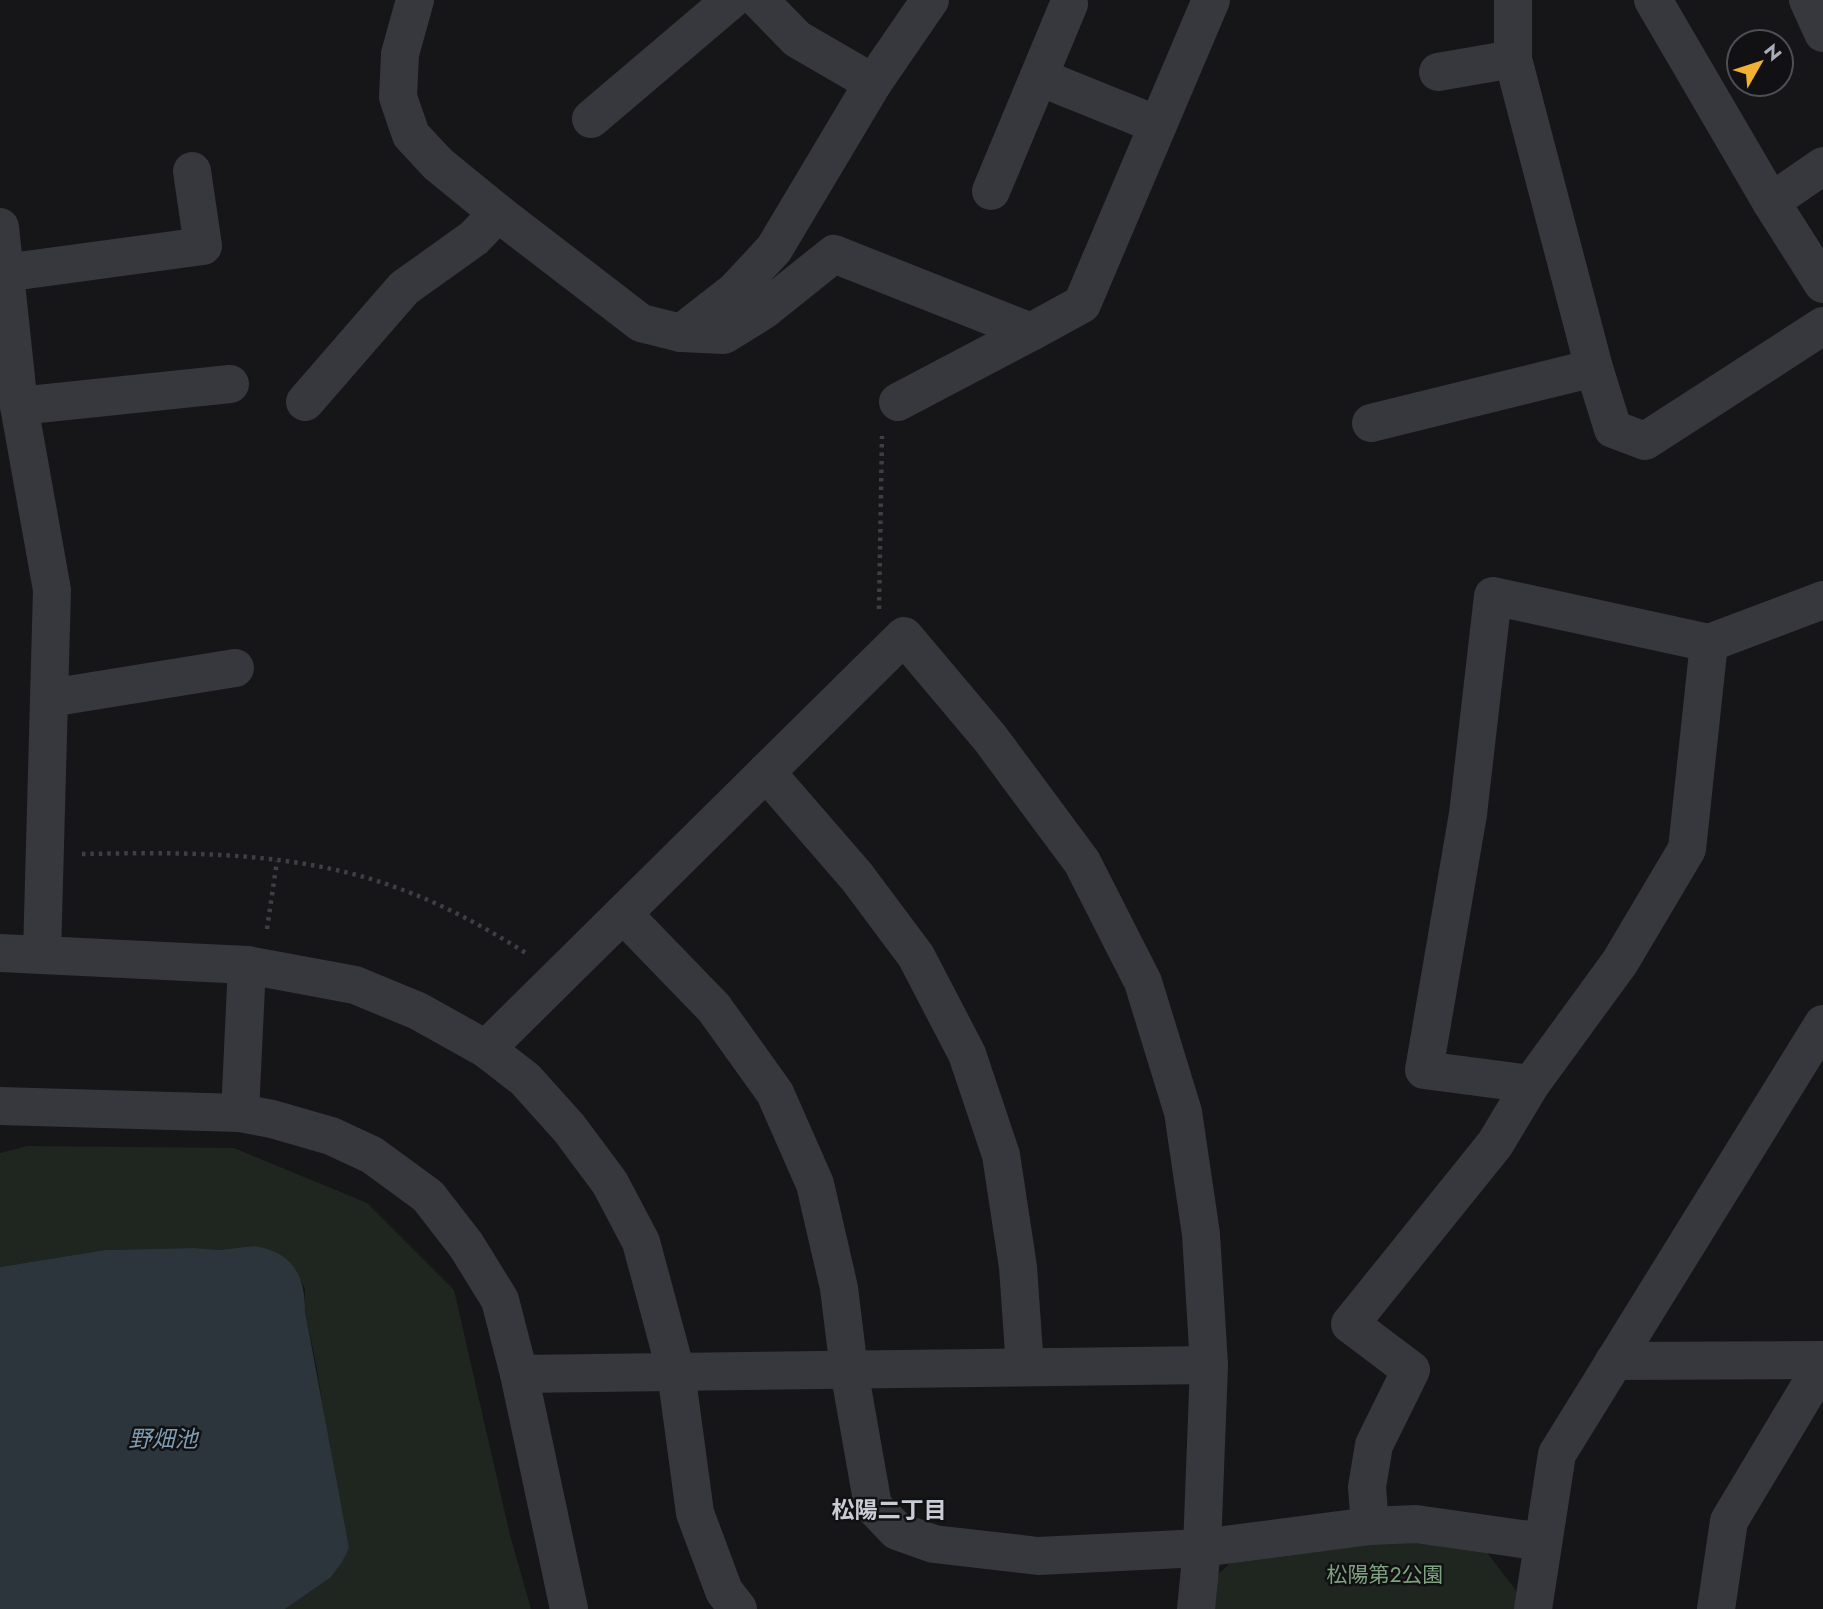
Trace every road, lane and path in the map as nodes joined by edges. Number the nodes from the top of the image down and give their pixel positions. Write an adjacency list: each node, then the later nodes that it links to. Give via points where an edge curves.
1 (415, 0): 21 (street, via 400,54 398,97 411,135 438,164)
2 (731, 0): 15 (street)
3 (759, 0): 14 (street, via 797,39)
4 (930, 0): 14 (street)
5 (1211, 0): 16 (street)
6 (1514, 0): 11 (street)
7 (1653, 0): 20 (street)
8 (1808, 0): 10 (street)
9 (1069, 4): 13 (street)
10 (1823, 33)
11 (1513, 60): 12 (street); 28 (street)
12 (1438, 72)
13 (1039, 77): 16 (street); 19 (street)
14 (873, 83): 27 (street, via 774,249 735,291)
15 (590, 119)
16 (1158, 125): 26 (street, via 1082,303)
17 (1823, 166): 20 (street)
18 (192, 171): 23 (street, via 203,246)
19 (991, 191)
20 (1771, 202): 24 (street)
21 (498, 213): 27 (street, via 641,323); 30 (street, via 474,238 404,288)
22 (0, 228): 23 (street)
23 (4, 273): 32 (street)
24 (1823, 284)
25 (1823, 326): 28 (street, via 1645,441 1613,429)
26 (1031, 332): 27 (street, via 834,254 764,310 724,335); 31 (street)
27 (681, 333)
28 (1594, 368): 33 (street)
29 (230, 383): 32 (street)
30 (305, 402)
31 (898, 402): 34 (path, via 882,436)
32 (19, 406): 38 (street, via 52,590)
33 (1371, 423)
34 (879, 592)
35 (1823, 600): 36 (street)
36 (1709, 643): 49 (street, via 1687,849 1620,962); 49 (street, via 1493,596 1468,814 1424,1070)
37 (235, 668): 38 (street)
38 (50, 698): 40 (street)
39 (766, 772): 42 (street); 54 (street, via 904,636 990,738 1082,862 1143,982 1182,1112 1200,1234); 55 (street, via 857,877 916,956 967,1054 1000,1154 1018,1266)
40 (46, 855): 41 (path, via 173,854); 44 (street)
41 (277, 861): 45 (path); 46 (path, via 333,869 438,904 535,958)
42 (623, 914): 46 (street); 56 (street, via 714,1008 775,1093 815,1184 839,1288)
43 (0, 953): 44 (street)
44 (42, 954): 45 (street)
45 (255, 966): 48 (street, via 355,985 418,1011); 51 (street)
46 (558, 978): 48 (street)
47 (1823, 1024): 52 (street)
48 (486, 1049): 57 (street, via 524,1079 610,1183 641,1242)
49 (1531, 1084): 59 (street, via 1495,1144 1350,1324 1411,1370 1374,1445 1367,1487)
50 (0, 1106): 51 (street)
51 (240, 1113): 58 (street, via 331,1136 372,1155 428,1196 500,1300)
52 (1614, 1361): 53 (street); 60 (street, via 1557,1454)
53 (1823, 1362): 66 (street, via 1729,1521)
54 (1209, 1365): 55 (street); 61 (street)
55 (1025, 1367): 56 (street)
56 (849, 1370): 57 (street); 61 (street, via 873,1506 897,1531 934,1544 1038,1556)
57 (676, 1372): 58 (street); 63 (street, via 695,1513 724,1591)
58 (519, 1374): 62 (street)
59 (1370, 1527): 60 (street, via 1416,1524); 61 (street)
60 (1543, 1542): 65 (street)
61 (1202, 1548): 64 (street)
62 (569, 1609)
63 (738, 1609)
64 (1196, 1609)
65 (1533, 1609)
66 (1716, 1609)

